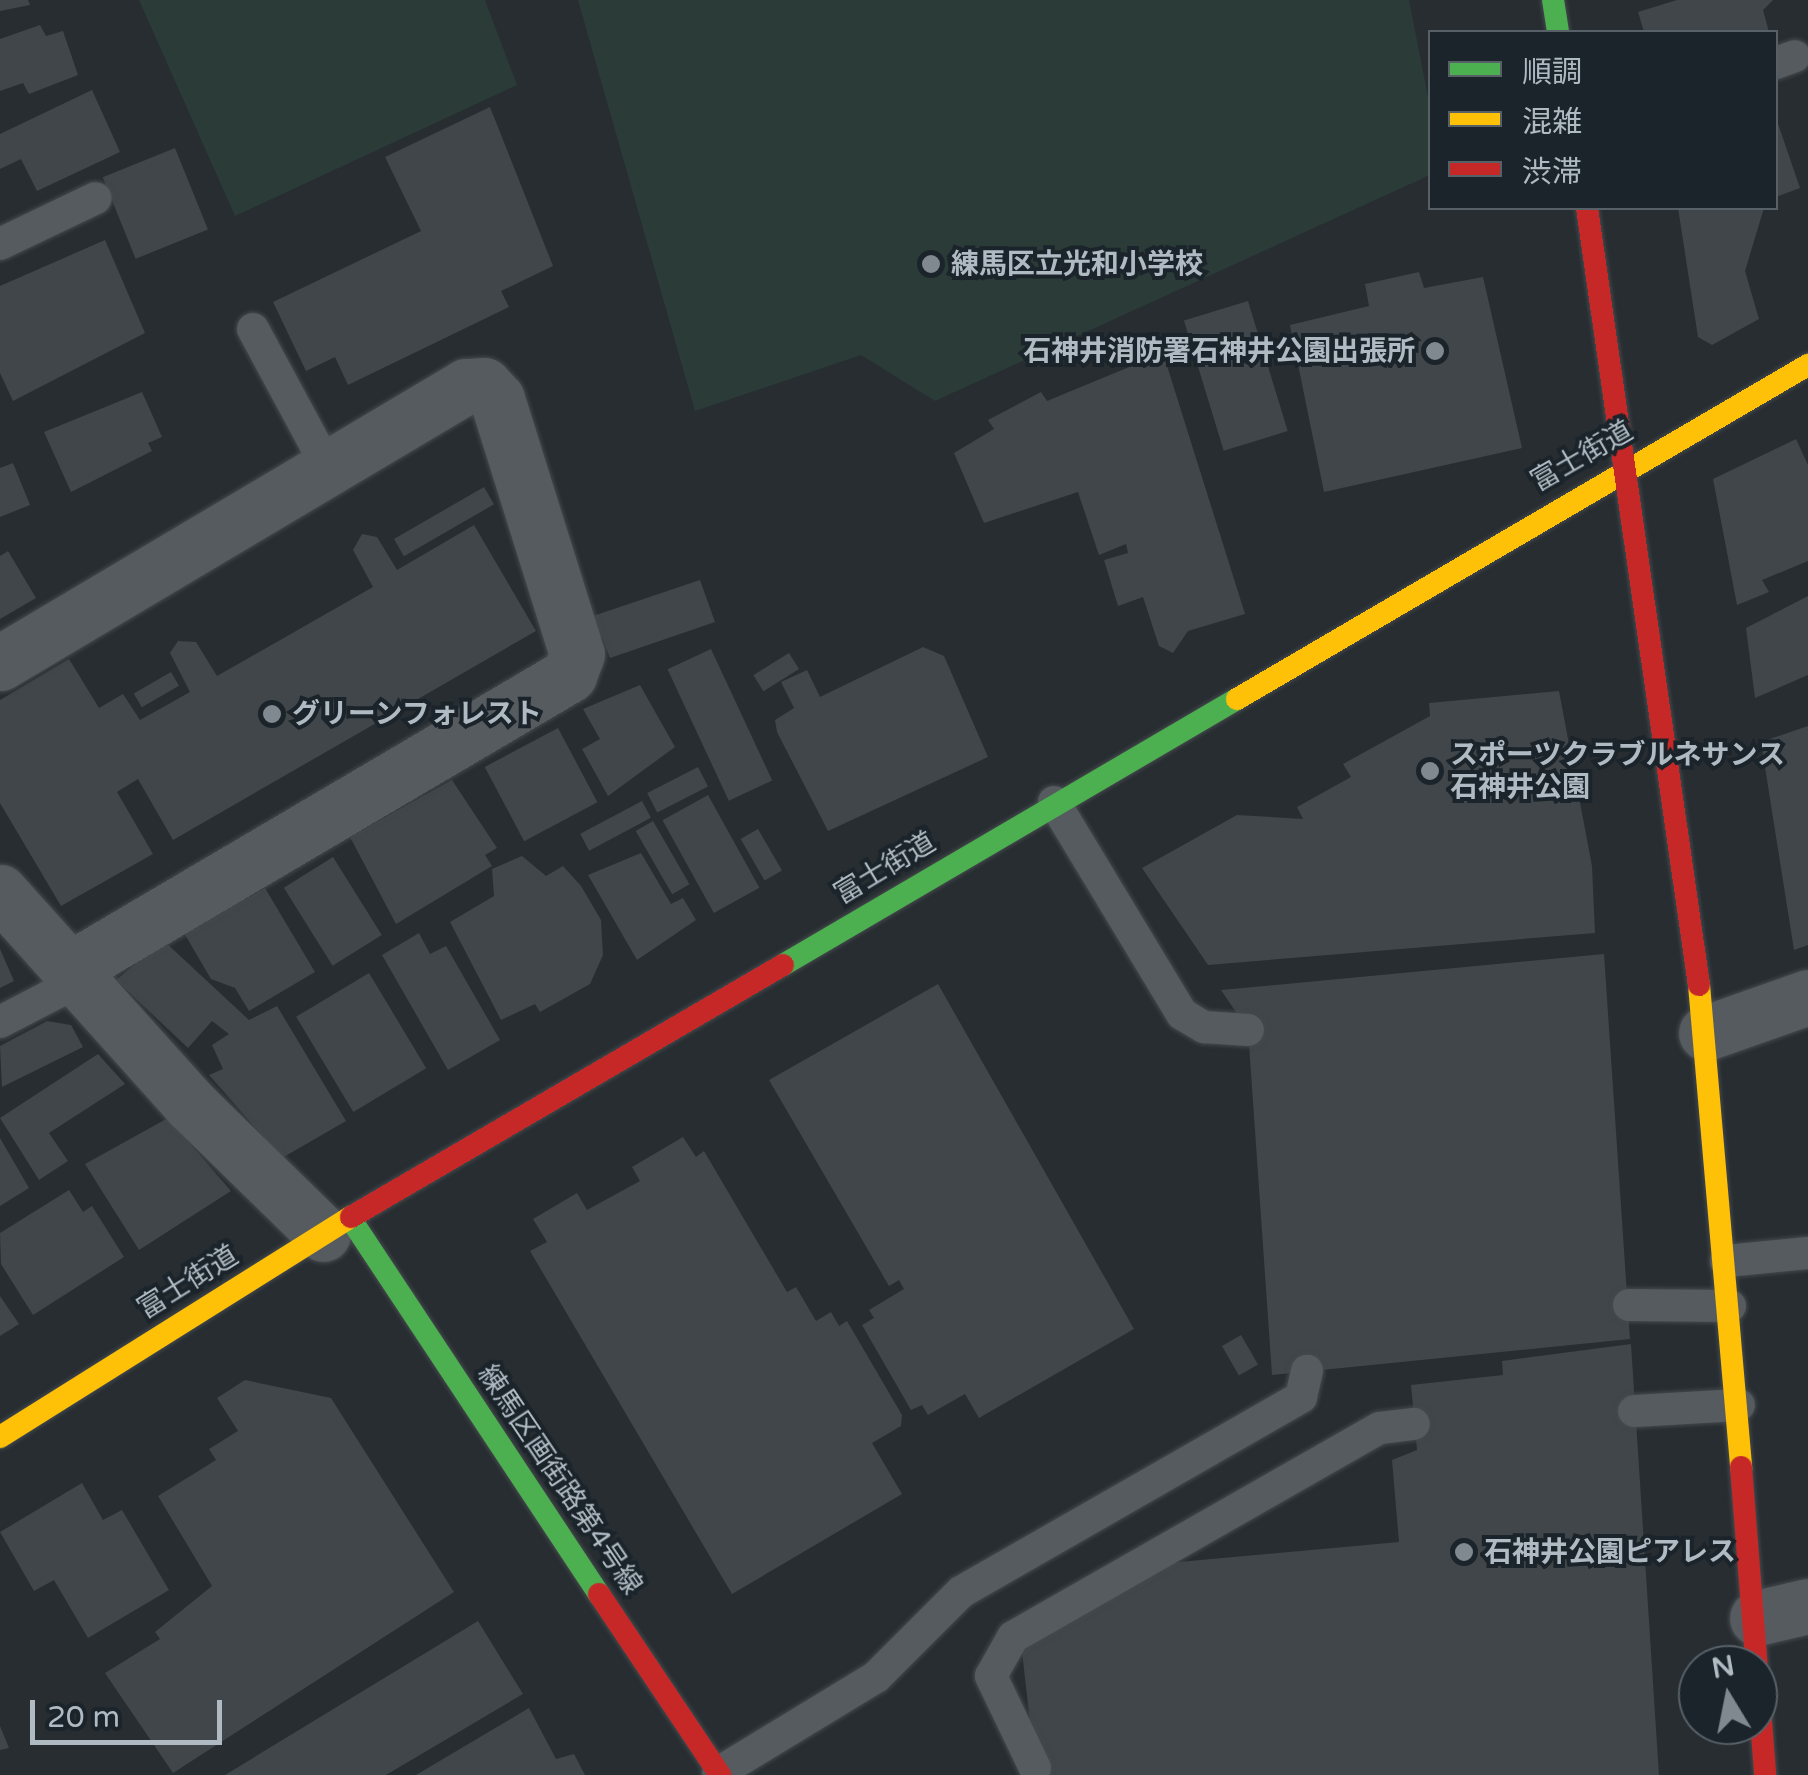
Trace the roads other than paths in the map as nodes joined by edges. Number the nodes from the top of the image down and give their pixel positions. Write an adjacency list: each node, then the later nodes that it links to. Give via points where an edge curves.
1 (1553, 0): 2 (street)
2 (1558, 30)
3 (96, 198): 5 (lane)
4 (1587, 210): 8 (street)
5 (0, 244)
6 (253, 330): 9 (lane)
7 (1808, 364): 8 (street, 富士街道)
8 (1629, 463): 11 (street, 富士街道); 17 (street)
9 (328, 468): 10 (street); 13 (street, via 466,386 484,386 498,400 577,654 569,675)
10 (0, 663)
11 (1054, 802): 16 (lane, via 1182,1014 1204,1027); 18 (street, 富士街道)
12 (0, 892): 13 (street)
13 (76, 974): 15 (lane); 18 (street)
14 (1808, 997): 17 (street)
15 (0, 1022)
16 (1248, 1030)
17 (1706, 1033): 20 (street)
18 (336, 1226): 27 (street, 富士街道); 30 (street, 練馬区画街路第4号線)
19 (1808, 1253): 20 (lane)
20 (1726, 1261): 22 (street)
21 (1629, 1305): 22 (lane)
22 (1730, 1306): 24 (street)
23 (1307, 1371): 30 (lane, via 1301,1397 961,1592 876,1678)
24 (1739, 1404): 25 (lane); 28 (street)
25 (1634, 1411)
26 (1414, 1424): 29 (lane, via 1380,1428 1013,1637 991,1676)
27 (0, 1437)
28 (1782, 1612): 31 (street)
29 (1035, 1768)
30 (719, 1774)
31 (1766, 1775)

